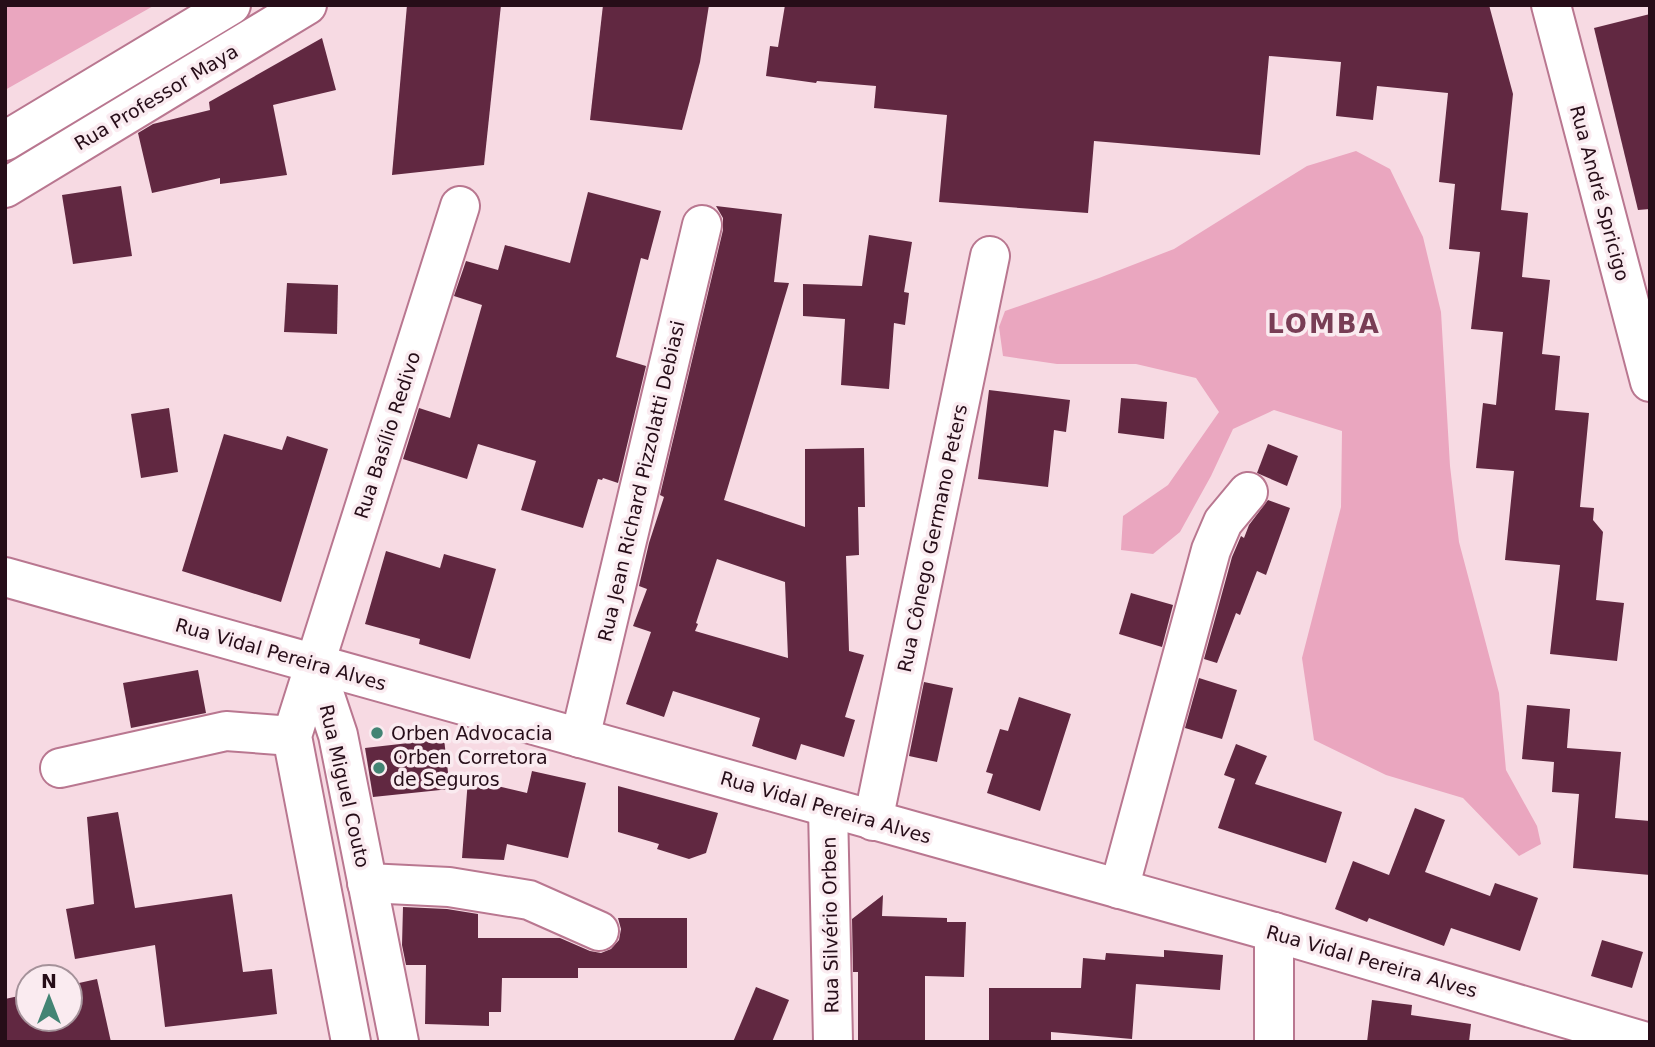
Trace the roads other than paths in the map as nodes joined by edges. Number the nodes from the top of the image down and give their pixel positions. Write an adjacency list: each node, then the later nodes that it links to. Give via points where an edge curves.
1 (307, 5): 4 (street, Rua Professor Maya)
2 (1551, 5): 10 (street, Rua André Spricigo)
3 (209, 12): 4 (street); 5 (street, Rua Professor Maya)
4 (210, 64): 6 (street, Rua Professor Maya)
5 (5, 141)
6 (5, 188)
7 (460, 206): 13 (street, Rua Basílio Redivo)
8 (702, 225): 15 (street, Rua Jean Richard Pizzolatti Debiasi)
9 (990, 256): 18 (street, Rua Cônego Germano Peters)
10 (1650, 382)
11 (1248, 492): 20 (street, via 1223,522 1211,550)
12 (5, 577): 13 (street, Rua Vidal Pereira Alves)
13 (314, 663): 14 (street, Rua Miguel Couto); 15 (street, Rua Vidal Pereira Alves); 19 (street, Rua Miguel Couto, via 338,735)
14 (292, 736): 16 (street, via 226,731); 24 (street, Rua Miguel Couto)
15 (580, 738): 17 (street, Rua Vidal Pereira Alves)
16 (60, 768)
17 (828, 808): 18 (street, Rua Vidal Pereira Alves); 25 (street, Rua Silvério Orben)
18 (873, 821): 20 (street, Rua Vidal Pereira Alves)
19 (367, 883): 21 (street, via 449,887 529,900); 23 (street, Rua Miguel Couto)
20 (1119, 889): 22 (street, Rua Vidal Pereira Alves)
21 (599, 931)
22 (1274, 933): 26 (street); 27 (street, Rua Vidal Pereira Alves)
23 (398, 1037): 24 (street)
24 (349, 1041)
25 (833, 1042)
26 (1274, 1042)
27 (1646, 1042)

